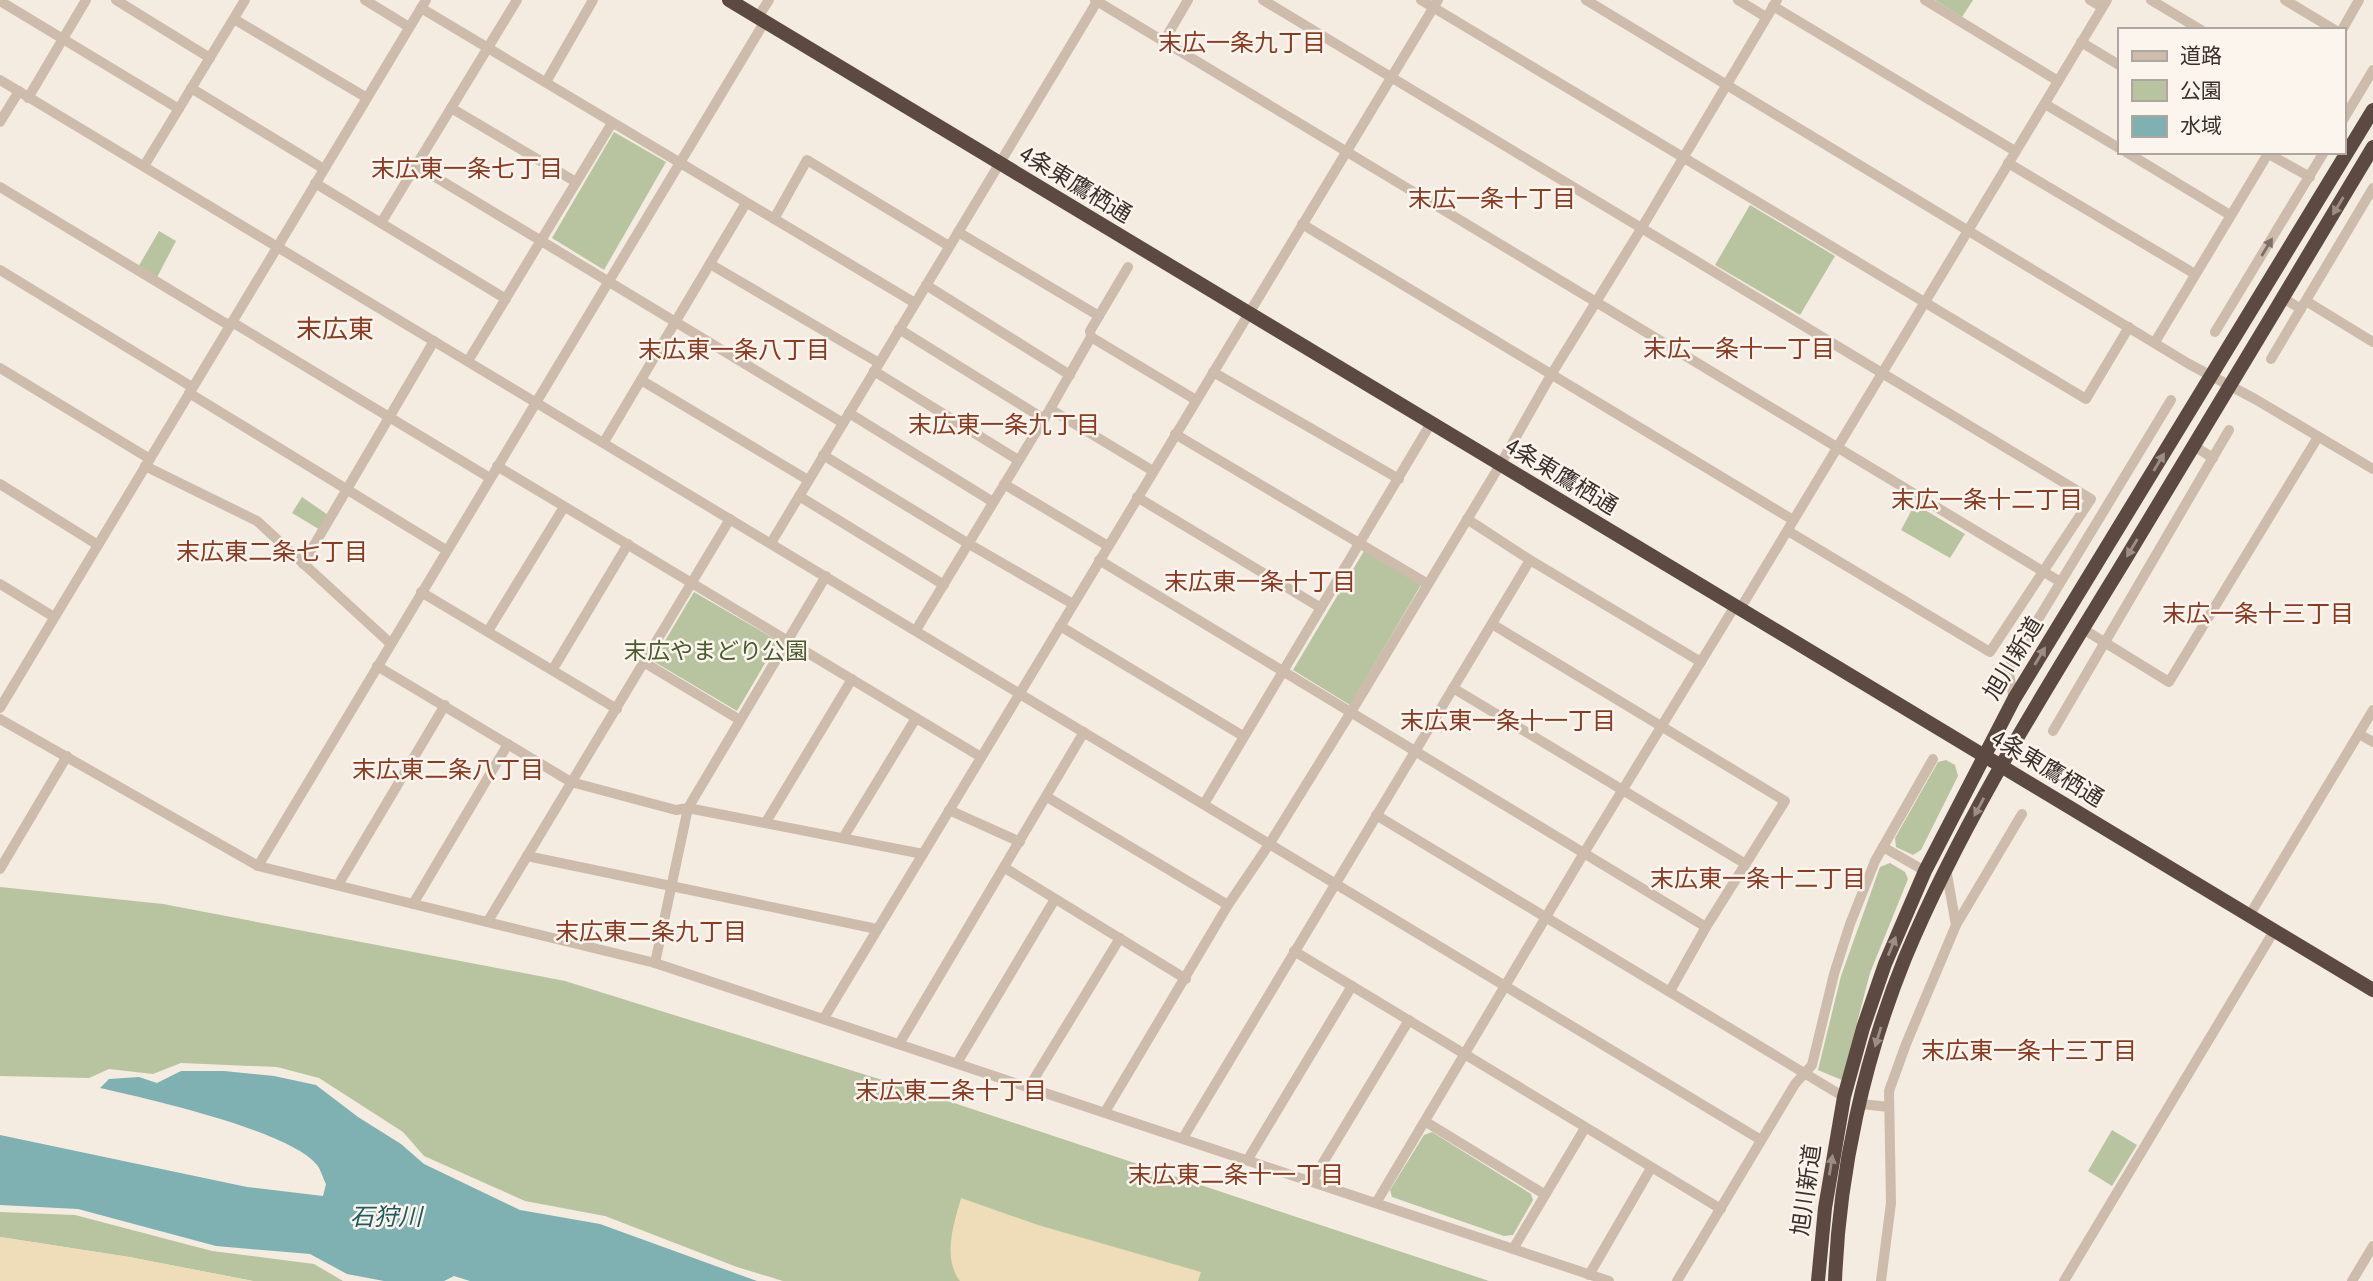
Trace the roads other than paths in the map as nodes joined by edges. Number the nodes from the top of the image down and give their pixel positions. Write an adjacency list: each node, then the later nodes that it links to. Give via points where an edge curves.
1 (86, 0): 32 (street)
2 (116, 0): 36 (street)
3 (365, 0): 28 (street)
4 (517, 0): 35 (street)
5 (593, 0): 42 (street)
6 (729, 0): 27 (highway, 4条東鷹栖通)
7 (769, 0): 27 (street)
8 (1097, 0): 33 (street); 66 (street)
9 (1188, 0): 33 (street)
10 (1263, 0): 39 (street)
11 (1421, 0): 23 (street)
12 (1586, 0): 43 (street)
13 (1738, 0): 25 (street)
14 (1925, 0): 41 (street)
15 (2090, 0): 24 (street)
16 (2151, 0): 29 (street)
17 (2285, 0): 30 (street)
18 (2359, 0): 31 (street)
19 (0, 1): 32 (street)
20 (240, 2): 26 (street)
21 (1775, 3): 25 (street); 58 (street)
22 (423, 4): 28 (street); 35 (street)
23 (1436, 4): 39 (street); 63 (street)
24 (2104, 4): 34 (street)
25 (1766, 17): 43 (street)
26 (233, 19): 36 (street); 47 (street)
27 (762, 19): 64 (street); 66 (highway, 4条東鷹栖通)
28 (410, 27): 47 (street)
29 (2198, 28)
30 (2332, 28)
31 (2343, 28)
32 (63, 38): 46 (street); 50 (street)
33 (1164, 41): 57 (street)
34 (2081, 42): 37 (street); 41 (street)
35 (487, 48): 42 (street); 49 (street)
36 (210, 58): 44 (street)
37 (2118, 64)
38 (2372, 74): 52 (street)
39 (1390, 78): 57 (street); 80 (street)
40 (0, 80): 45 (street)
41 (2058, 81): 48 (street)
42 (546, 82): 54 (street)
43 (1726, 84): 63 (street); 81 (street)
44 (191, 88): 50 (street); 69 (street)
45 (19, 91): 46 (street); 53 (street)
46 (29, 98): 67 (street)
47 (367, 98): 69 (street)
48 (2045, 104): 55 (street); 58 (street)
49 (451, 108): 68 (street); 71 (street)
50 (179, 109): 67 (street)
51 (2373, 110): 101 (highway, 旭川新道)
52 (2345, 117)
53 (0, 122)
54 (612, 123): 64 (street); 71 (street)
55 (2118, 147)
56 (2373, 148): 92 (highway, 旭川新道, one-way to 92)
57 (1346, 151): 79 (street); 94 (street)
58 (2015, 151): 65 (street)
59 (2129, 154): 76 (street)
60 (2266, 154): 76 (street)
61 (2269, 154): 70 (street)
62 (2323, 154): 70 (street)
63 (1683, 156): 80 (street); 95 (street)
64 (680, 163): 75 (street); 90 (street)
65 (2008, 163): 81 (street); 89 (street)
66 (999, 164): 82 (street); 99 (highway, 4条東鷹栖通)
67 (144, 166): 84 (street)
68 (417, 166): 78 (street); 83 (street)
69 (324, 169): 72 (street)
70 (2310, 177): 98 (street, one-way to 70)
71 (576, 182): 83 (street)
72 (315, 183): 78 (street); 84 (street)
73 (0, 187): 103 (street)
74 (2373, 188): 97 (street)
75 (746, 203): 77 (street); 86 (street)
76 (2230, 215): 89 (street)
77 (774, 219): 85 (street, via 807,160); 96 (street)
78 (381, 223): 93 (street)
79 (1302, 224): 99 (street); 116 (street)
80 (1641, 229): 94 (street); 117 (street)
81 (1968, 230): 95 (street); 104 (street)
82 (958, 232): 85 (street); 100 (street)
83 (541, 240): 90 (street); 93 (street)
84 (277, 246): 103 (street); 108 (street)
85 (949, 246): 91 (street)
86 (710, 264): 102 (street); 113 (street)
87 (1128, 267): 100 (street)
88 (0, 270): 122 (street)
89 (2195, 274): 109 (street)
90 (608, 281): 102 (street); 125 (street)
91 (926, 285): 96 (street); 118 (street)
92 (2283, 298): 97 (street); 121 (highway, 旭川新道)
93 (506, 299): 112 (street)
94 (1595, 302): 116 (street); 135 (street)
95 (1924, 302): 104 (street, via 2086,399); 117 (street)
96 (915, 303): 105 (street)
97 (2304, 305): 110 (street); 111 (street)
98 (2231, 306): 101 (street); 106 (street)
99 (1248, 313): 115 (street); 129 (highway, 4条東鷹栖通)
100 (1099, 316): 107 (street)
101 (2246, 316): 119 (highway, 旭川新道)
102 (676, 320): 120 (street); 128 (street)
103 (231, 324): 122 (street); 127 (street)
104 (2129, 327): 109 (street)
105 (899, 329): 113 (street); 126 (street)
106 (2215, 332)
107 (1091, 337): 118 (street); 123 (street)
108 (434, 341): 112 (street); 127 (street)
109 (2155, 342): 119 (street)
110 (2373, 342)
111 (2271, 359)
112 (468, 361): 125 (street)
113 (877, 367): 128 (street); 138 (street)
114 (0, 368): 139 (street)
115 (1213, 372): 123 (street); 145 (street)
116 (1551, 374): 140 (street); 156 (street)
117 (1881, 374): 135 (street); 168 (street, via 2091,499)
118 (1070, 375): 126 (street)
119 (2210, 375): 121 (street); 196 (highway, 旭川新道, one-way to 119)
120 (641, 380): 133 (street); 146 (street)
121 (2230, 386): 132 (street); 134 (highway, 旭川新道)
122 (191, 390): 139 (street); 149 (street)
123 (1196, 400): 131 (street)
124 (2171, 400): 170 (street)
125 (536, 402): 133 (street); 141 (street)
126 (1047, 414): 138 (street); 143 (street)
127 (389, 417): 144 (street); 149 (street)
128 (846, 418): 136 (street); 152 (street)
129 (1432, 424): 140 (highway, 4条東鷹栖通); 145 (street)
130 (2229, 430): 137 (street)
131 (1175, 434): 143 (street); 161 (street)
132 (2318, 437): 142 (street); 186 (street, via 2169,682)
133 (604, 442): 154 (street)
134 (2194, 446): 137 (street); 182 (highway, 旭川新道, one-way to 182)
135 (1838, 447): 156 (street); 168 (street)
136 (823, 455): 146 (street); 160 (street)
137 (2213, 458): 186 (street)
138 (1018, 460): 148 (street)
139 (148, 463): 162 (street); 167 (street, via 257,521)
140 (1500, 465): 155 (street); 178 (highway, 4条東鷹栖通)
141 (498, 466): 144 (street); 153 (street)
142 (2373, 469)
143 (1153, 471): 151 (street)
144 (490, 478): 164 (street)
145 (1399, 479): 161 (street)
146 (808, 480): 150 (street)
147 (0, 484): 162 (street)
148 (1004, 484): 152 (street); 163 (street)
149 (348, 488): 164 (street); 167 (street)
150 (799, 496): 158 (street); 174 (street)
151 (1138, 497): 163 (street); 177 (street)
152 (993, 502): 160 (street)
153 (564, 507): 159 (street); 184 (street)
154 (730, 519): 158 (street); 171 (street)
155 (1467, 519): 166 (street); 173 (street)
156 (1794, 520): 157 (street)
157 (1788, 531): 168 (street, via 1990,652); 178 (street)
158 (771, 543): 169 (street)
159 (628, 544): 171 (street); 191 (street)
160 (969, 544): 174 (street); 176 (street)
161 (1360, 544): 173 (street); 177 (street)
162 (99, 545): 179 (street)
163 (1108, 547): 165 (street)
164 (446, 550): 175 (street)
165 (1099, 560): 176 (street); 192 (street)
166 (1530, 560): 180 (street); 188 (street)
167 (303, 564): 187 (street)
168 (2044, 570): 170 (street)
169 (826, 576): 183 (street); 185 (street)
170 (2059, 581): 196 (street, via 2008,669)
171 (693, 582): 185 (street); 189 (street)
172 (0, 584): 179 (street)
173 (1428, 584): 201 (street)
174 (944, 585): 183 (street)
175 (422, 592): 184 (street); 187 (street)
176 (1073, 604): 181 (street)
177 (1321, 608): 192 (street)
178 (1737, 608): 188 (street); 214 (highway, 4条東鷹栖通)
179 (54, 617): 198 (street)
180 (1492, 624): 194 (street); 205 (street)
181 (1060, 626): 195 (street); 209 (street)
182 (2083, 629): 186 (street); 217 (highway, 旭川新道)
183 (916, 630): 195 (street)
184 (488, 631): 191 (street)
185 (788, 641): 193 (street); 204 (street)
186 (2104, 642): 206 (street)
187 (391, 643): 190 (street)
188 (1701, 662): 205 (street)
189 (645, 663): 199 (street); 204 (street)
190 (377, 666): 197 (street); 235 (street)
191 (553, 669): 199 (street)
192 (1283, 672): 201 (street); 209 (street)
193 (852, 679): 202 (street); 226 (street)
194 (1453, 688): 212 (street); 219 (street)
195 (1019, 692): 207 (street); 215 (street)
196 (2014, 699): 214 (highway, 旭川新道)
197 (445, 705): 211 (street); 241 (street)
198 (0, 708)
199 (617, 709): 218 (street)
200 (2373, 710): 208 (street)
201 (1351, 712): 212 (street); 229 (street)
202 (916, 718): 215 (street); 227 (street)
203 (0, 719): 213 (street)
204 (740, 720): 222 (street)
205 (1662, 726): 219 (street); 234 (street, via 1786,801)
206 (2053, 731)
207 (1084, 732): 220 (street); 221 (street)
208 (2359, 734): 210 (street); 246 (street)
209 (1244, 736): 221 (street)
210 (2373, 742)
211 (508, 744): 218 (street); 244 (street)
212 (1414, 752): 225 (street); 231 (street)
213 (66, 756): 235 (street); 237 (street)
214 (1983, 756): 217 (highway, 4条東鷹栖通); 239 (highway, 旭川新道)
215 (981, 757): 223 (street)
216 (1933, 759): 230 (street)
217 (2001, 766): 238 (highway, 旭川新道, one-way to 238); 246 (highway, 4条東鷹栖通)
218 (571, 782): 222 (street, via 676,810); 233 (street)
219 (1624, 789): 231 (street); 234 (street)
220 (1047, 797): 228 (street); 245 (street)
221 (1204, 804): 229 (street)
222 (688, 808): 226 (street); 242 (street)
223 (949, 810): 228 (street); 232 (street)
224 (2022, 814): 249 (street)
225 (1376, 815): 240 (street); 247 (street)
226 (766, 822): 227 (street)
227 (843, 838): 232 (street)
228 (1020, 842): 236 (street)
229 (1270, 843): 240 (street); 245 (street)
230 (1883, 847): 239 (street); 266 (street, via 1850,924 1812,1065)
231 (1584, 853): 247 (street); 250 (street)
232 (923, 854): 251 (street)
233 (527, 856): 242 (street); 248 (street)
234 (1744, 863): 250 (street)
235 (258, 866): 241 (street)
236 (1005, 868): 243 (street); 263 (street)
237 (0, 869)
238 (1946, 869): 249 (street); 269 (highway, 旭川新道, one-way to 269, via 1904,962)
239 (1925, 871): 268 (highway, 旭川新道, one-way to 239, via 1885,964)
240 (1335, 883): 254 (street); 258 (street)
241 (338, 885): 244 (street)
242 (671, 886): 251 (street); 255 (street)
243 (1055, 899): 253 (street); 265 (street)
244 (414, 904): 248 (street)
245 (1228, 905): 256 (street)
246 (2249, 916): 252 (highway, 4条東鷹栖通)
247 (1546, 918): 258 (street); 260 (street)
248 (488, 921): 255 (street)
249 (1956, 925): 270 (street, via 1906,1044 1889,1091)
250 (1706, 927): 260 (street)
251 (877, 929): 261 (street)
252 (2274, 931): 259 (highway, 4条東鷹栖通); 290 (street)
253 (1120, 938): 256 (street); 267 (street)
254 (1294, 951): 257 (street); 274 (street)
255 (655, 963): 261 (street)
256 (1186, 979): 271 (street)
257 (1352, 986): 262 (street); 276 (street)
258 (1506, 987): 264 (street); 275 (street)
259 (2373, 990)
260 (1670, 991): 266 (street)
261 (824, 1018): 263 (street)
262 (1409, 1020): 264 (street); 278 (street)
263 (899, 1044): 265 (street)
264 (1464, 1055): 272 (street); 273 (street)
265 (957, 1063): 267 (street)
266 (1805, 1074): 268 (street); 275 (street)
267 (1029, 1087): 271 (street)
268 (1844, 1097): 287 (highway, 旭川新道, one-way to 268)
269 (1861, 1104): 270 (street); 288 (highway, 旭川新道, via 1846,1182)
270 (1889, 1107): 289 (street, via 1891,1203)
271 (1105, 1112): 274 (street)
272 (1426, 1122): 279 (street); 280 (street)
273 (1585, 1128): 277 (street); 279 (street)
274 (1183, 1138): 276 (street)
275 (1762, 1140): 281 (street)
276 (1248, 1159): 278 (street)
277 (1651, 1168): 281 (street); 284 (street)
278 (1312, 1181): 280 (street)
279 (1544, 1194): 283 (street)
280 (1376, 1203): 283 (street)
281 (1721, 1209): 286 (street)
282 (2373, 1246): 291 (street)
283 (1513, 1249): 284 (street)
284 (1588, 1275): 285 (street)
285 (1609, 1281)
286 (1677, 1281)
287 (1818, 1281)
288 (1835, 1281)
289 (1881, 1281)
290 (2064, 1281)
291 (2352, 1281)

